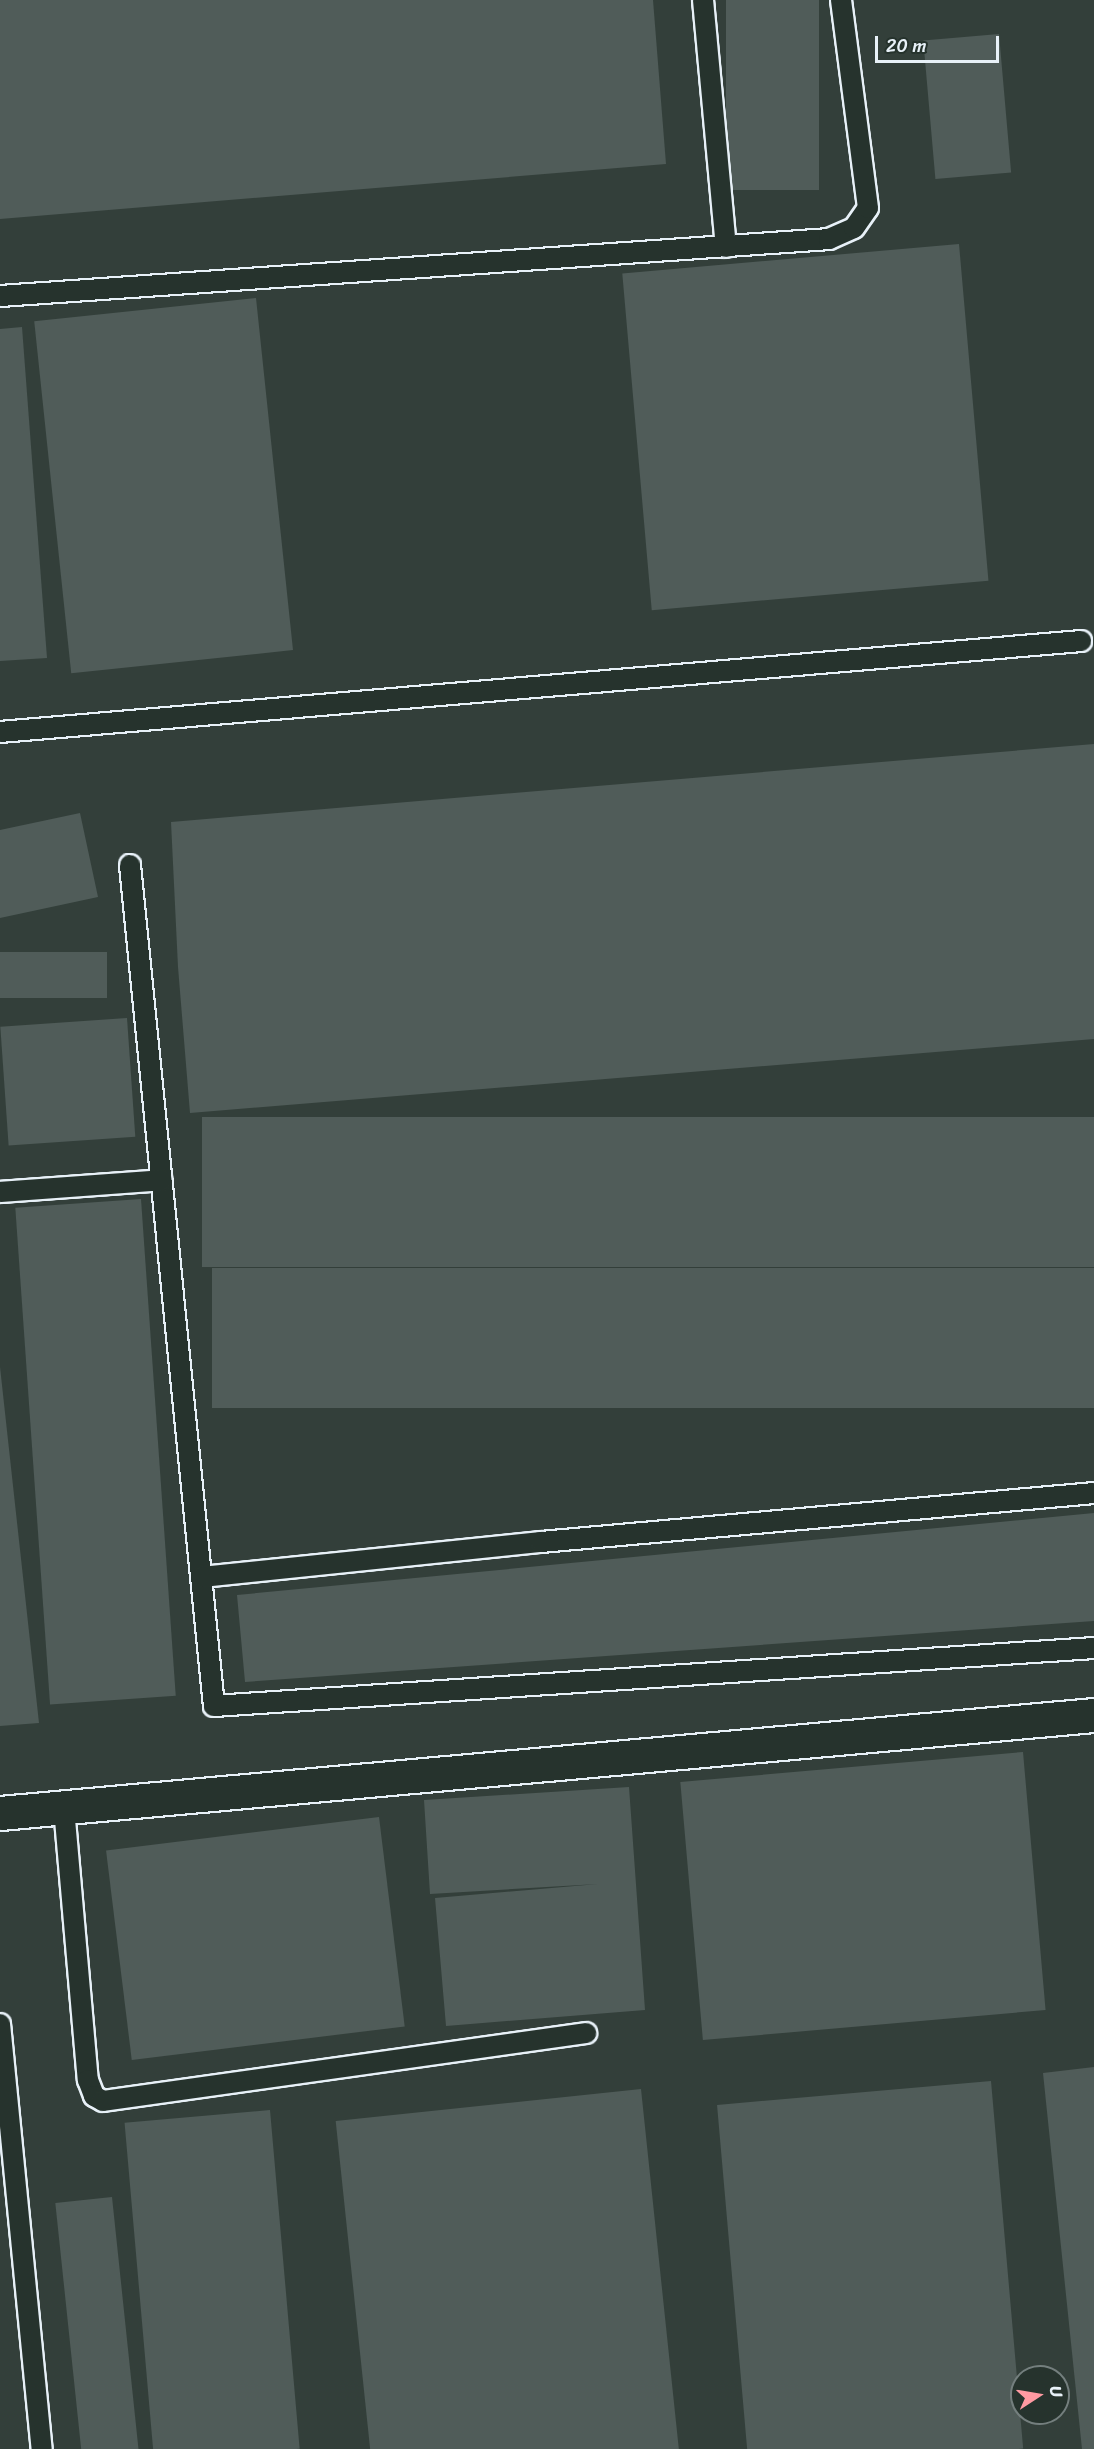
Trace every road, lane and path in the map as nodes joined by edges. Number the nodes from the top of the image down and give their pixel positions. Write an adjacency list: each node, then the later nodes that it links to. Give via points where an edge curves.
1 (703, 0): 3 (lane)
2 (841, 0): 3 (lane, via 868,208 854,228 829,239)
3 (726, 247): 4 (lane)
4 (0, 296)
5 (1081, 641): 6 (lane)
6 (0, 732)
7 (130, 866): 8 (lane)
8 (162, 1180): 9 (lane); 11 (lane)
9 (0, 1192)
10 (1094, 1493): 11 (lane, via 541,1542)
11 (202, 1577): 12 (lane, via 214,1706)
12 (1094, 1648)
13 (1094, 1715): 14 (street)
14 (64, 1808): 15 (street); 17 (lane, via 88,2080 94,2096 103,2101)
15 (0, 1813)
16 (0, 2024): 18 (lane)
17 (586, 2033)
18 (42, 2449)

